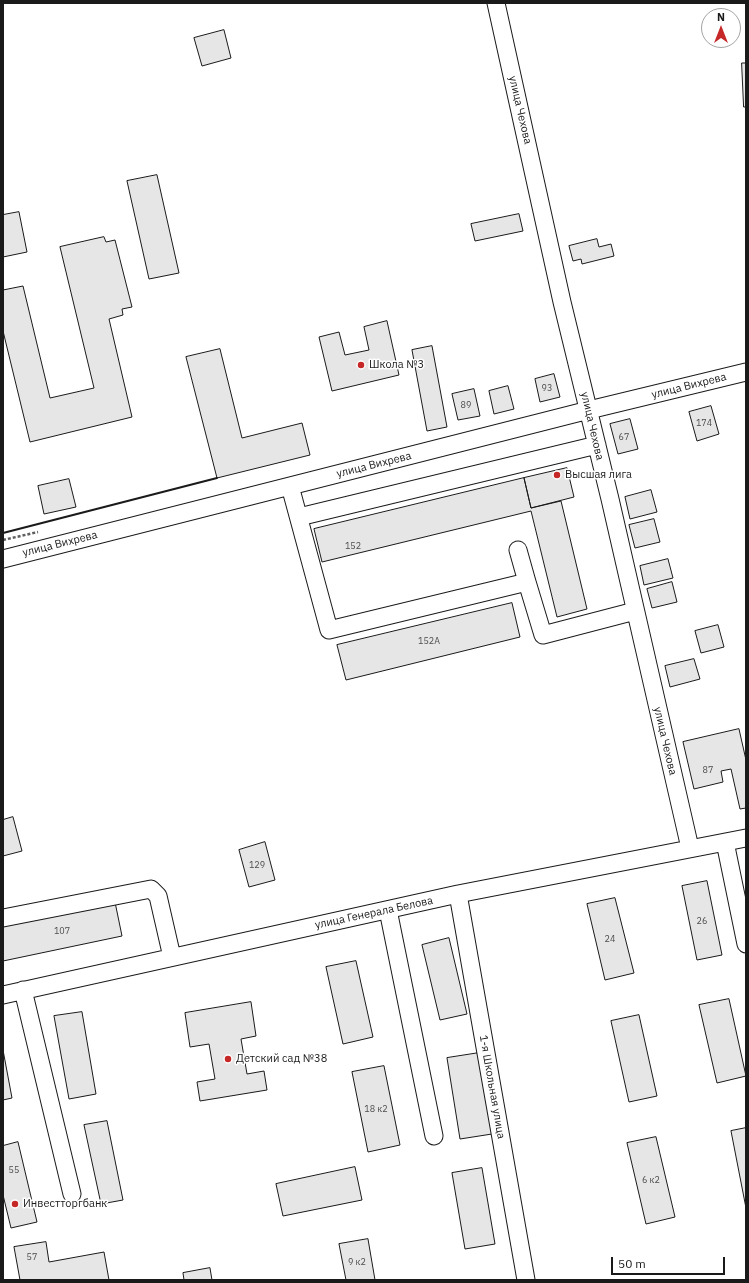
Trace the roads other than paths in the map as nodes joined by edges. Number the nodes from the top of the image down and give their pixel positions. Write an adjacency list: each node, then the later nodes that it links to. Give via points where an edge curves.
1 (496, 3): 3 (street, улица Чехова, via 562,302)
2 (746, 372): 3 (street, улица Вихрева)
3 (589, 410): 4 (street, улица Чехова); 5 (street, улица Вихрева)
4 (597, 445): 6 (street); 10 (street, улица Чехова)
5 (290, 486): 6 (street); 8 (street, улица Вихрева)
6 (299, 517): 9 (street, via 330,630)
7 (518, 550): 9 (street)
8 (3, 559)
9 (527, 582): 10 (street, via 543,635)
10 (635, 611): 13 (street, улица Чехова)
11 (746, 838): 12 (street, улица Генерала Белова)
12 (725, 842): 13 (street, улица Генерала Белова); 17 (street)
13 (690, 848): 14 (street, улица Генерала Белова)
14 (458, 894): 15 (street, улица Генерала Белова); 23 (street, 1-я Школьная улица)
15 (388, 910): 18 (street, улица Генерала Белова); 21 (street)
16 (3, 918): 18 (street, via 151,889 158,896)
17 (746, 944)
18 (172, 957): 19 (street, улица Генерала Белова)
19 (23, 990): 20 (street, улица Генерала Белова); 22 (street)
20 (3, 995)
21 (434, 1136)
22 (72, 1194)
23 (526, 1280)

